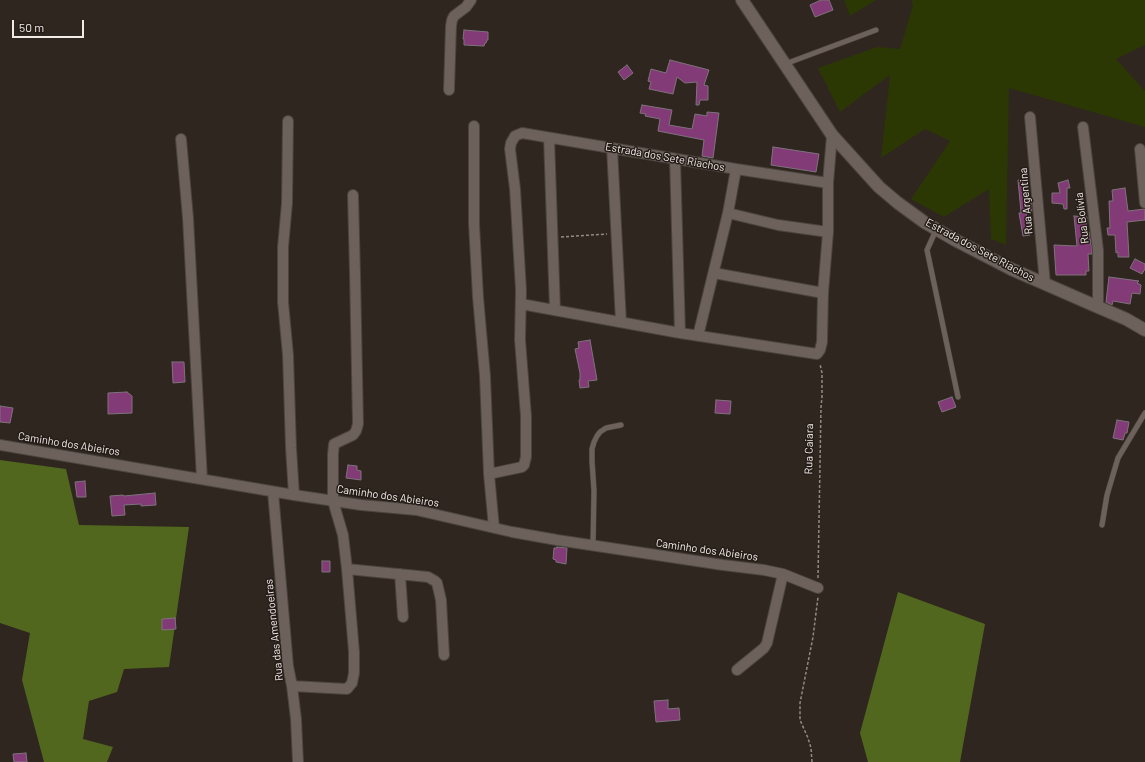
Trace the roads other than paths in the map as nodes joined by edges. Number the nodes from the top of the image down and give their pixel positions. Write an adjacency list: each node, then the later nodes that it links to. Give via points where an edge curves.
1 (471, 0): 5 (street, via 454,16 450,26)
2 (742, 0): 4 (street, Estrada dos Sete Riachos)
3 (876, 30): 4 (lane)
4 (785, 64): 10 (street, Estrada dos Sete Riachos)
5 (449, 90)
6 (1030, 117): 24 (street, Rua Argentina)
7 (288, 121): 40 (street, via 283,302)
8 (474, 126): 37 (street, via 474,224)
9 (1083, 127): 27 (street, Rua Bolívia, via 1098,250)
10 (832, 135): 17 (street); 21 (street, Estrada dos Sete Riachos, via 879,187)
11 (550, 138): 13 (street, Estrada dos Sete Riachos); 26 (street, Estrada dos Sete Riachos, via 522,133 515,136 511,143); 28 (street)
12 (181, 139): 38 (street, via 188,218)
13 (612, 148): 15 (street, Estrada dos Sete Riachos); 29 (street)
14 (1140, 149): 19 (street)
15 (675, 159): 16 (street, Estrada dos Sete Riachos); 31 (street)
16 (736, 169): 17 (street, Estrada dos Sete Riachos); 20 (street)
17 (828, 183): 22 (street)
18 (352, 195): 41 (street, Rua das Amendoeiras, via 358,424 353,435 333,445)
19 (1145, 203)
20 (728, 213): 22 (street, via 778,225); 23 (street)
21 (936, 229): 24 (street, Estrada dos Sete Riachos); 33 (lane, via 927,250)
22 (828, 232): 25 (street)
23 (714, 273): 25 (street); 32 (street)
24 (1045, 284): 27 (street, Estrada dos Sete Riachos)
25 (823, 293): 32 (street, via 822,342 817,354)
26 (521, 304): 28 (street); 37 (street, via 526,416 525,462 520,468)
27 (1098, 306): 30 (street, Estrada dos Sete Riachos)
28 (555, 310): 29 (street)
29 (621, 322): 31 (street)
30 (1145, 330)
31 (680, 333): 32 (street)
32 (698, 336)
33 (958, 397)
34 (1145, 413): 42 (lane, via 1118,458 1107,495)
35 (621, 425): 44 (lane, via 600,432 592,449)
36 (0, 445): 38 (street, Caminho dos Abieiros)
37 (489, 474): 43 (street)
38 (202, 479): 39 (street, Caminho dos Abieiros)
39 (273, 492): 40 (street, Caminho dos Abieiros); 52 (street, Rua das Amendoeiras, via 288,666)
40 (294, 495): 41 (street, Caminho dos Abieiros)
41 (334, 500): 43 (street, Caminho dos Abieiros, via 416,510); 45 (street, Rua das Amendoeiras)
42 (1102, 525)
43 (494, 528): 44 (street, Caminho dos Abieiros)
44 (593, 545): 47 (street, Caminho dos Abieiros)
45 (347, 569): 46 (street); 52 (street, Rua das Amendoeiras, via 354,652 351,685 345,690)
46 (400, 574): 49 (street); 50 (street, via 428,577 437,583 441,600)
47 (783, 574): 48 (street, Caminho dos Abieiros); 51 (street, via 767,643)
48 (818, 588)
49 (403, 617)
50 (444, 655)
51 (737, 670)
52 (292, 686): 53 (street)
53 (298, 762)

